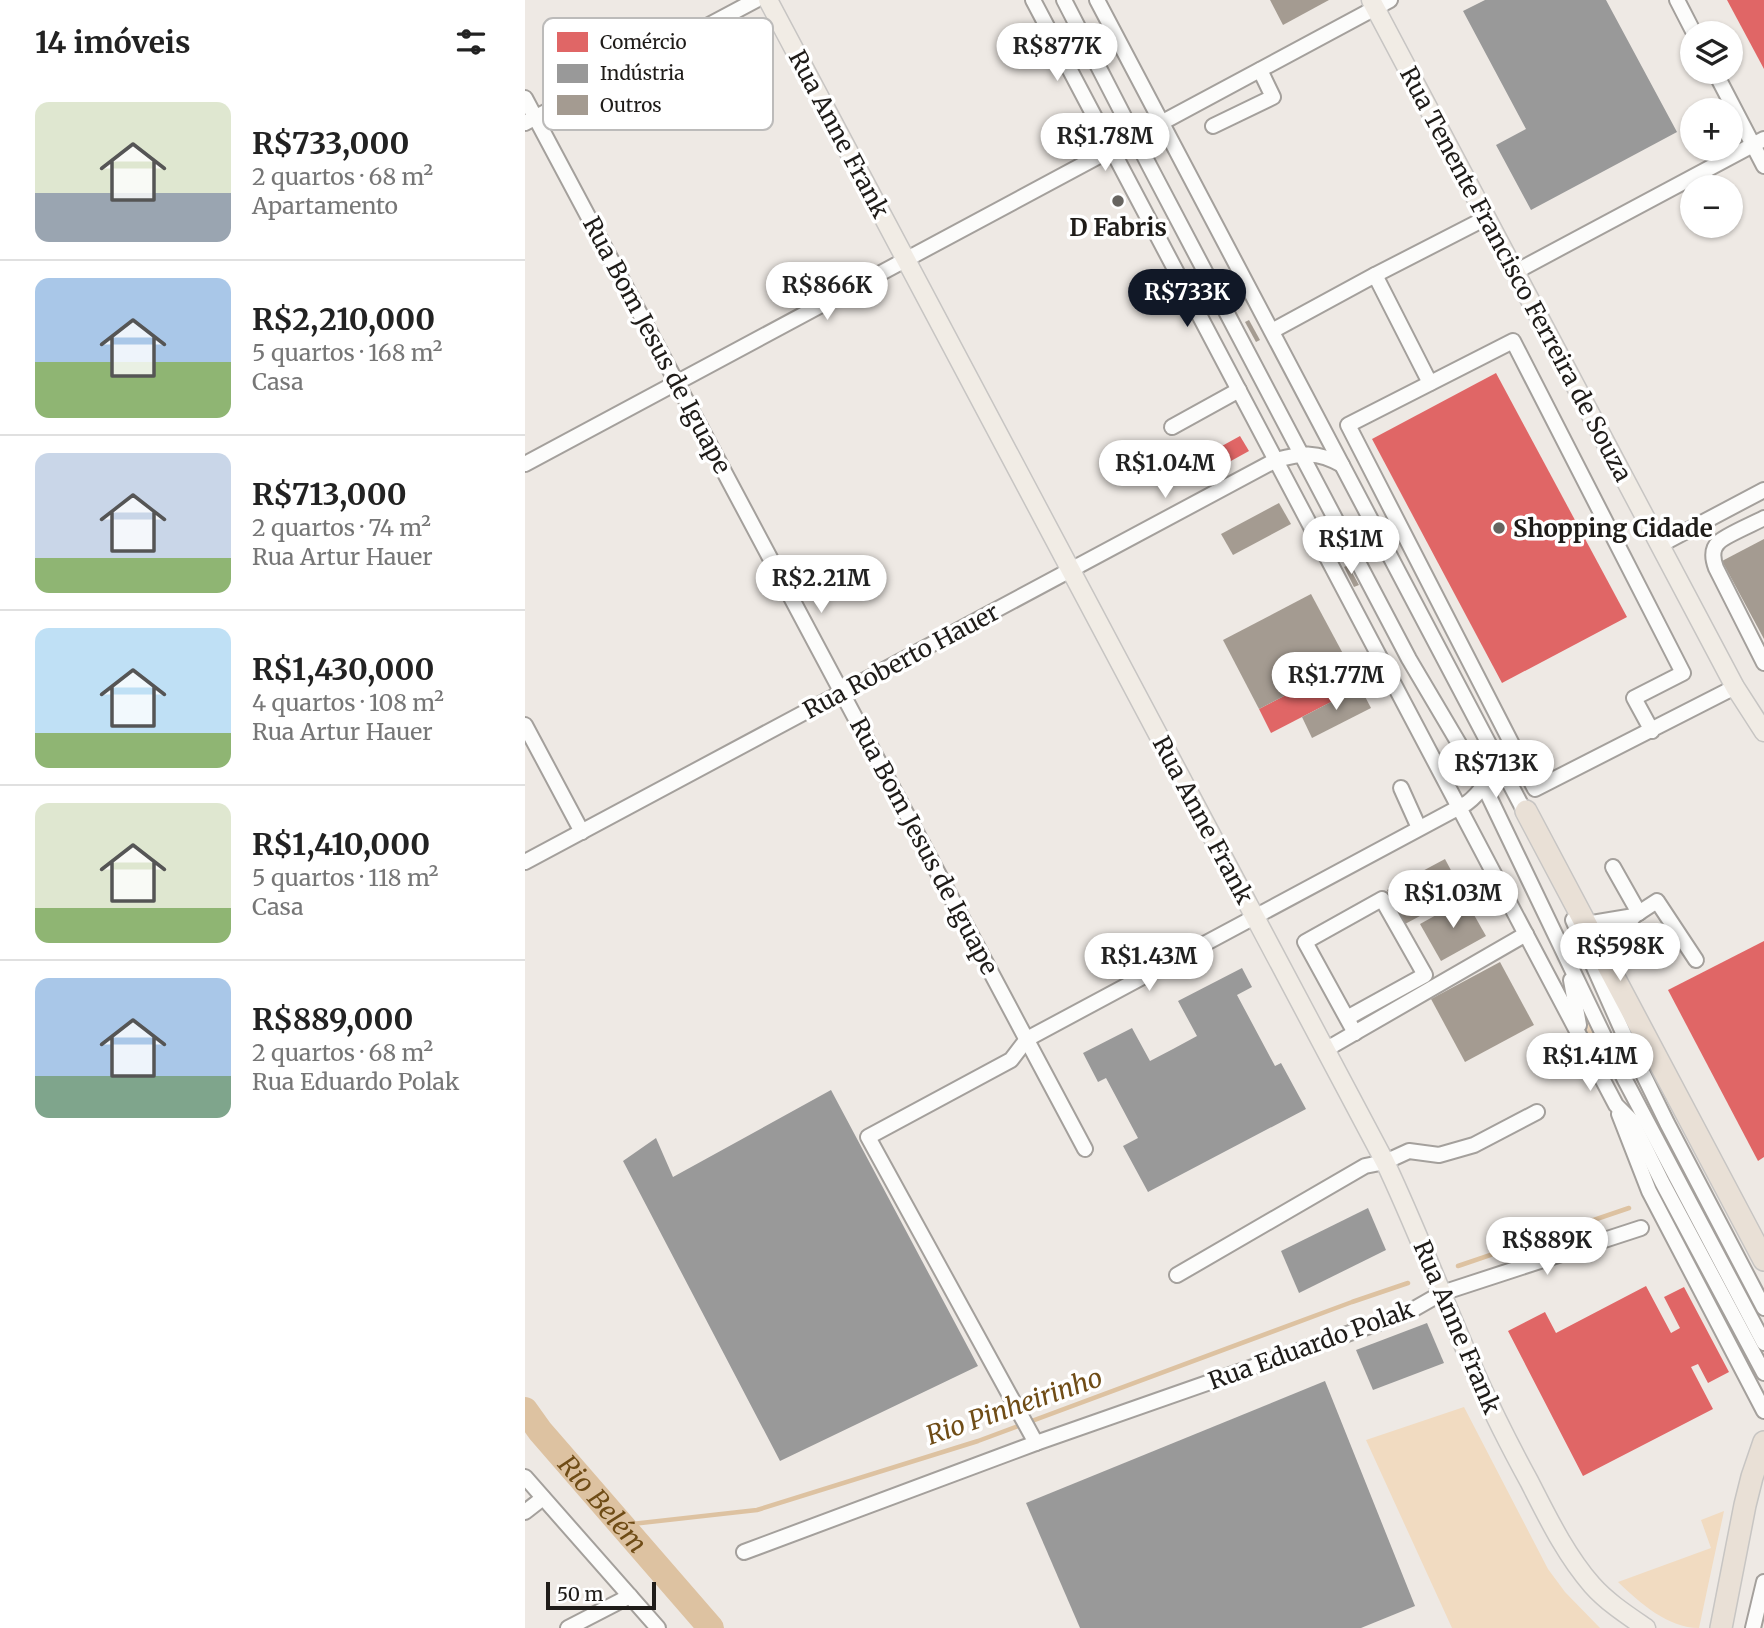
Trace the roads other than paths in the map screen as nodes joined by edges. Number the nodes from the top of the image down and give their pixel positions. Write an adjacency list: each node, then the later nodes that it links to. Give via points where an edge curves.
1 (755, 0): 8 (street)
2 (768, 0): 20 (main road, Rua Anne Frank)
3 (1033, 0): 17 (street)
4 (1064, 0): 28 (street)
5 (1097, 0): 14 (street)
6 (1677, 0): 9 (street)
7 (1379, 3): 10 (street); 19 (main road, Rua Tenente Francisco Ferreira de Souza)
8 (721, 18)
9 (1688, 21)
10 (1260, 70): 14 (street); 15 (street, via 1273,97)
11 (1723, 84): 16 (street)
12 (525, 98): 13 (street, Rua Bom Jesus de Iguape)
13 (530, 120): 24 (street, Rua Bom Jesus de Iguape)
14 (1161, 123): 23 (street)
15 (1213, 126)
16 (1759, 142): 18 (street); 21 (street)
17 (1112, 149): 20 (street); 26 (street)
18 (1764, 166)
19 (1486, 218): 21 (main road, Rua Tenente Francisco Ferreira de Souza); 22 (street)
20 (906, 260): 24 (street); 35 (main road, Rua Anne Frank)
21 (1515, 271): 34 (main road, Rua Tenente Francisco Ferreira de Souza)
22 (1375, 275): 23 (street); 25 (street)
23 (1272, 331): 31 (street)
24 (677, 383): 30 (street); 38 (street, Rua Bom Jesus de Iguape)
25 (1430, 383): 40 (street, via 1513,341 1683,673 1634,698); 40 (street, via 1348,425 1535,789)
26 (1239, 390): 27 (street); 29 (street)
27 (1172, 427)
28 (1301, 454): 29 (street, Rua Roberto Hauer); 31 (street, via 1322,456); 43 (street, via 1409,659)
29 (1276, 460): 35 (street, Rua Roberto Hauer); 45 (street)
30 (525, 464)
31 (1342, 465): 42 (street)
32 (1764, 490): 34 (street)
33 (1764, 518): 36 (street, via 1719,541 1713,558)
34 (1660, 545): 37 (main road, Rua Tenente Francisco Ferreira de Souza)
35 (1071, 570): 38 (street, Rua Roberto Hauer); 52 (main road, Rua Anne Frank)
36 (1764, 663)
37 (1735, 687): 40 (street); 41 (main road, Rua Tenente Francisco Ferreira de Souza)
38 (842, 693): 48 (street, Rua Roberto Hauer); 60 (street, Rua Bom Jesus de Iguape)
39 (525, 724): 48 (street)
40 (1652, 731)
41 (1764, 732)
42 (1497, 758): 43 (street); 46 (street)
43 (1484, 786): 45 (street); 56 (street)
44 (1401, 788): 47 (street)
45 (1459, 807): 47 (street); 54 (street)
46 (1525, 811): 53 (highway); 68 (street)
47 (1419, 828): 52 (street)
48 (582, 832): 49 (street, Rua Roberto Hauer)
49 (525, 862)
50 (1613, 867): 51 (street)
51 (1636, 914): 53 (street); 55 (street); 57 (street, via 1657,901)
52 (1255, 917): 60 (street); 62 (main road, Rua Anne Frank)
53 (1586, 924): 55 (highway)
54 (1526, 934): 59 (street); 61 (street)
55 (1604, 958): 63 (highway)
56 (1567, 960): 61 (street); 64 (street)
57 (1696, 960)
58 (1347, 1018): 58 (street, via 1305,942 1382,899 1425,975); 59 (street)
59 (1355, 1033): 62 (street)
60 (1027, 1039): 69 (street, Rua Bom Jesus de Iguape); 82 (street, via 1010,1060 868,1137)
61 (1582, 1040): 65 (street)
62 (1325, 1050): 70 (main road, Rua Anne Frank)
63 (1665, 1074): 68 (street); 74 (highway)
64 (1625, 1080): 67 (street); 72 (street)
65 (1616, 1105): 67 (street); 71 (street)
66 (1537, 1112): 70 (street, via 1474,1145 1439,1155 1409,1151)
67 (1632, 1121): 71 (street); 72 (street)
68 (1667, 1123): 77 (street)
69 (1085, 1149)
70 (1385, 1162): 75 (street, via 1365,1166); 76 (main road, Rua Anne Frank)
71 (1640, 1166): 80 (street)
72 (1668, 1178): 78 (street); 79 (street)
73 (1641, 1228): 76 (street, Rua Eduardo Polak)
74 (1764, 1260)
75 (1177, 1275)
76 (1442, 1293): 82 (street, Rua Eduardo Polak, via 1407,1313); 91 (main road, Rua Anne Frank, via 1495,1415 1577,1566 1608,1601)
77 (1764, 1308)
78 (1764, 1343)
79 (1764, 1373)
80 (1764, 1411)
81 (1764, 1442): 92 (highway, via 1745,1505)
82 (1036, 1443): 86 (street, Rua Eduardo Polak)
83 (525, 1477): 84 (street)
84 (543, 1497): 85 (street); 88 (street)
85 (525, 1512)
86 (744, 1552)
87 (1764, 1582): 93 (street)
88 (630, 1596): 89 (street); 90 (street)
89 (568, 1628)
90 (658, 1628)
91 (1646, 1628)
92 (1721, 1628)
93 (1753, 1628)

